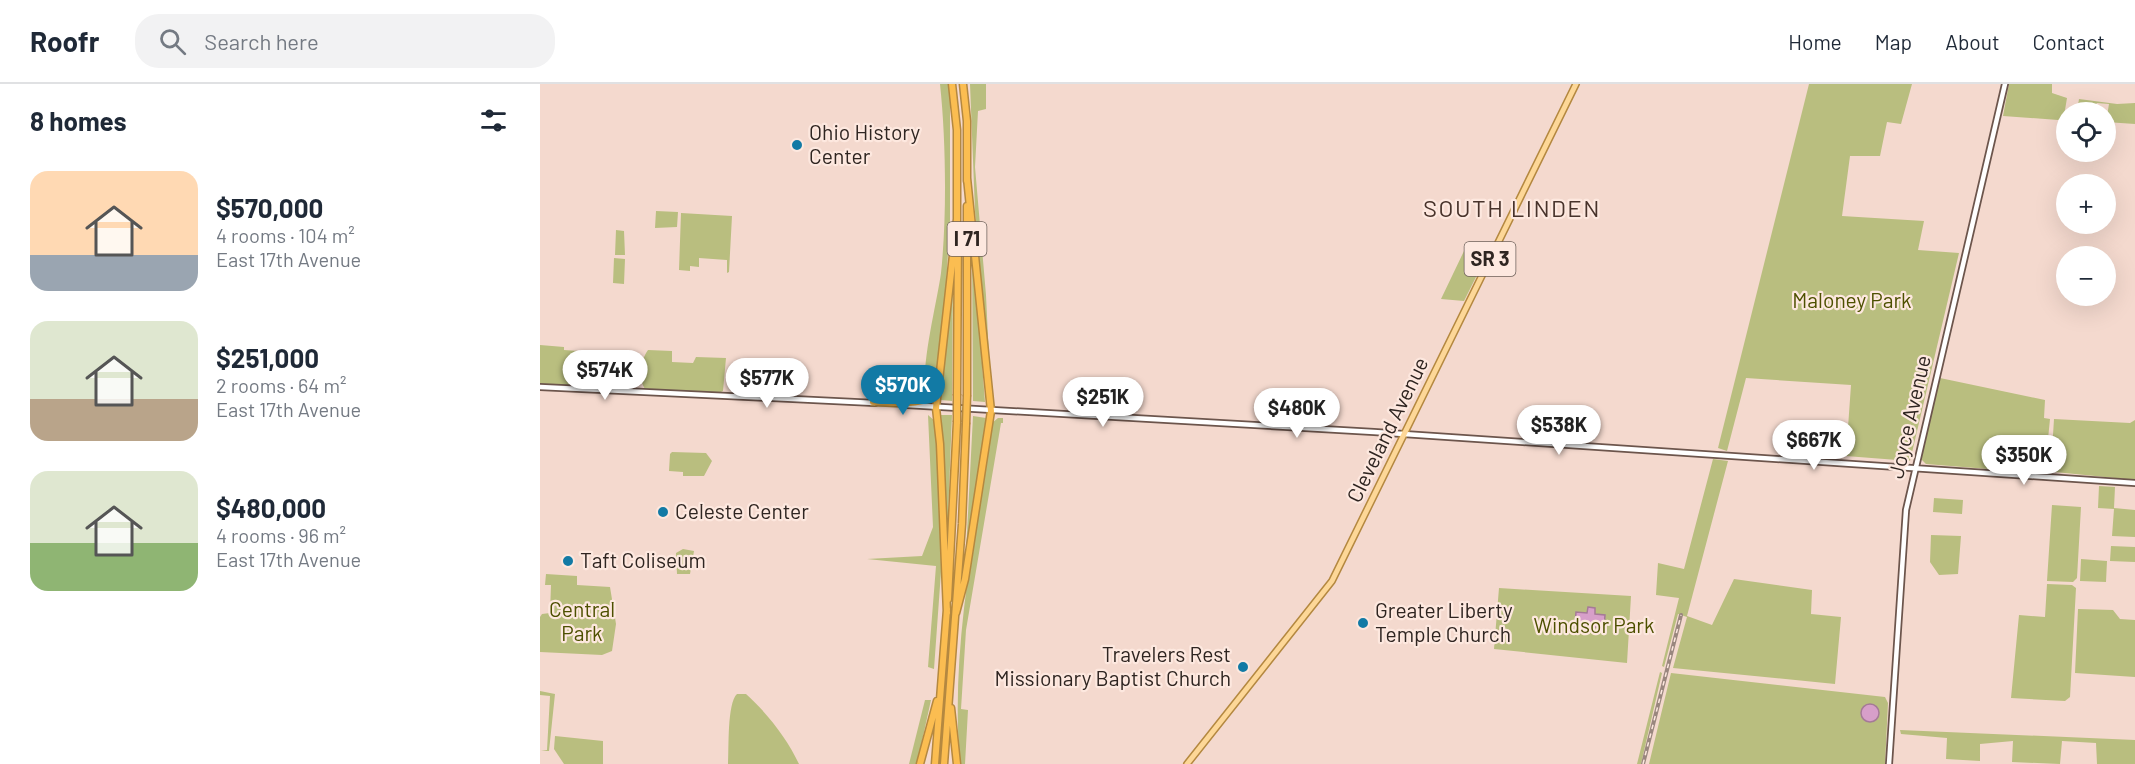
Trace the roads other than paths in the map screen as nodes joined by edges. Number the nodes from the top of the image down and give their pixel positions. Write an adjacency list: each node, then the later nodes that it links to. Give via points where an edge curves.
1 (952, 84): 6 (highway, I 71, via 957,130)
2 (963, 84): 5 (highway, I 71)
3 (1576, 84): 12 (main road, Cleveland Avenue / SR 3)
4 (2005, 84): 13 (street, Joyce Avenue)
5 (967, 178): 11 (highway); 16 (highway, I 71, bridge, via 967,394)
6 (957, 219): 7 (highway); 15 (highway, I 71, bridge, via 957,422)
7 (940, 385): 9 (highway, via 933,397 922,402); 10 (highway)
8 (540, 387): 9 (street)
9 (873, 402): 10 (street)
10 (936, 408): 11 (street); 15 (highway)
11 (991, 411): 12 (street); 16 (highway, via 965,579)
12 (1405, 434): 13 (street); 23 (main road, Cleveland Avenue / SR 3, via 1324,594)
13 (1915, 467): 14 (street); 24 (street, Joyce Avenue, via 1903,543)
14 (2135, 483)
15 (947, 613): 17 (highway, I 71)
16 (956, 613): 18 (highway, I 71)
17 (940, 692): 19 (highway); 20 (highway, I 71)
18 (949, 693): 21 (highway, I 71); 22 (highway)
19 (920, 764)
20 (935, 764)
21 (944, 764)
22 (957, 764)
23 (1186, 764)
24 (1889, 764)

